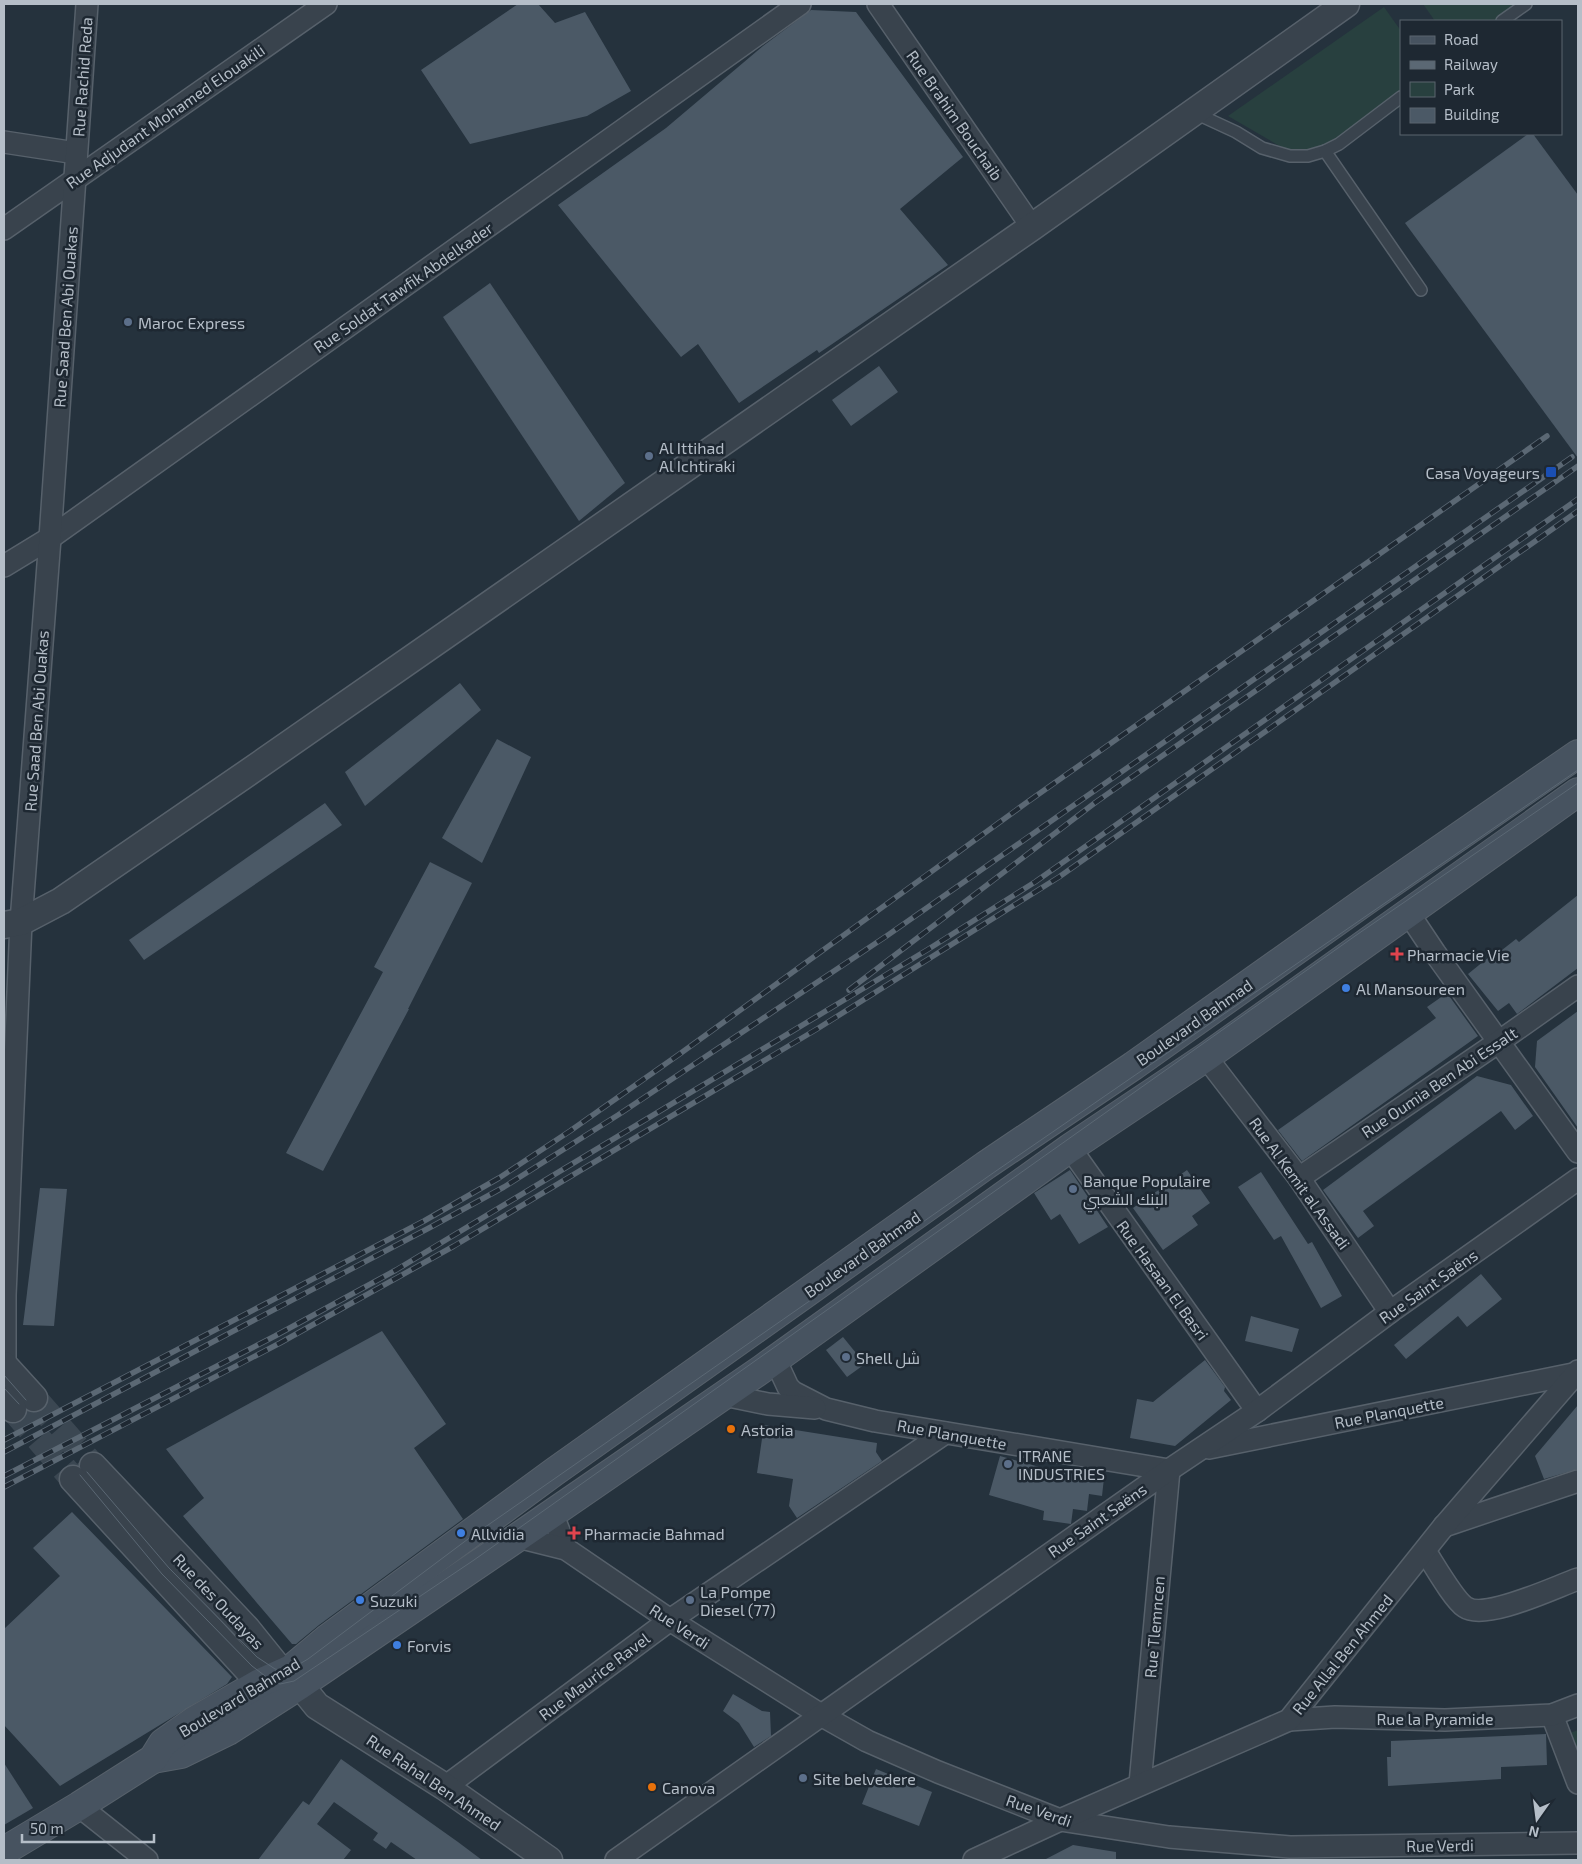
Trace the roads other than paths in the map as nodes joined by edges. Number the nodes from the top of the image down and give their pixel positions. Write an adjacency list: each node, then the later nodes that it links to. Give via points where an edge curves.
1 (87, 4): 12 (street, Rue Rachid Reda)
2 (326, 4): 13 (street, Rue Adjudant Mohamed Elouakili)
3 (800, 4): 17 (street, Rue Soldat Tawfik Abdelkader)
4 (878, 4): 14 (street, Rue Brahim Bouchaib)
5 (1346, 4): 9 (street)
6 (1526, 4): 7 (lane)
7 (1503, 20)
8 (1400, 98): 11 (lane)
9 (1193, 112): 11 (lane, via 1262,148 1290,156 1308,156); 14 (street)
10 (4, 142): 12 (street)
11 (1325, 151): 16 (lane)
12 (76, 153): 13 (street, Rue Rachid Reda)
13 (75, 180): 15 (street, Rue Adjudant Mohamed Elouakili); 17 (street, Rue Saad Ben Abi Ouakas)
14 (1032, 227): 22 (street, via 61,901)
15 (4, 229)
16 (1421, 290)
17 (50, 538): 18 (street, Rue Soldat Tawfik Abdelkader); 22 (street, Rue Saad Ben Abi Ouakas)
18 (4, 566)
19 (1578, 754): 51 (main road, Boulevard Bahmad, via 1133,1066 986,1165 554,1472 328,1638 291,1669)
20 (1578, 792): 21 (main road, Boulevard Bahmad)
21 (1409, 914): 24 (street); 25 (main road, Boulevard Bahmad)
22 (13, 923): 30 (street, Rue Saad Ben Abi Ouakas)
23 (1578, 986): 24 (street, Rue Oumia Ben Abi Essalt)
24 (1500, 1041): 27 (street); 28 (street, Rue Oumia Ben Abi Essalt)
25 (1206, 1057): 26 (main road, Boulevard Bahmad); 28 (street, Rue Al Kemit al Assadi)
26 (1070, 1148): 32 (main road, Boulevard Bahmad); 38 (street, Rue Hasaan El Basri)
27 (1578, 1152)
28 (1299, 1178): 31 (street, Rue Al Kemit al Assadi)
29 (1578, 1179): 31 (street, Rue Saint Saëns)
30 (5, 1265): 33 (street, Rue Saad Ben Abi Ouakas)
31 (1390, 1312): 38 (street, Rue Saint Saëns)
32 (775, 1359): 35 (main road, Boulevard Bahmad); 37 (street, Rue Planquette, via 793,1392)
33 (4, 1365): 36 (street)
34 (1577, 1373): 40 (street, Rue Planquette); 45 (street, Rue Allal Ben Ahmed)
35 (724, 1395): 37 (street, Rue Planquette, via 768,1404); 44 (main road, Boulevard Bahmad)
36 (17, 1402)
37 (826, 1409): 39 (street, Rue Planquette)
38 (1257, 1411): 40 (street, Rue Saint Saëns)
39 (945, 1433): 41 (street, Rue Planquette); 50 (street, Rue Maurice Ravel)
40 (1199, 1450): 41 (street, Rue Saint Saëns)
41 (1169, 1470): 54 (street, Rue Saint Saëns); 58 (street, Rue Tlemncen)
42 (83, 1473): 51 (street, Rue des Oudayas, via 248,1629)
43 (1578, 1481): 45 (street)
44 (552, 1513): 46 (main road, Boulevard Bahmad); 47 (street)
45 (1444, 1526): 48 (street, Rue Allal Ben Ahmed)
46 (518, 1537): 47 (street, Rue Verdi); 51 (main road, Boulevard Bahmad)
47 (566, 1549): 50 (street, Rue Verdi)
48 (1425, 1550): 49 (street, via 1458,1601 1473,1611 1498,1609); 56 (street, Rue Allal Ben Ahmed)
49 (1578, 1579)
50 (670, 1620): 54 (street, Rue Verdi); 59 (street, Rue Maurice Ravel)
51 (280, 1685): 53 (street, Rue des Oudayas); 60 (main road, Boulevard Bahmad, via 194,1721 163,1743 152,1759)
52 (1578, 1705): 55 (street, Rue la Pyramide)
53 (318, 1706): 59 (street, Rue Rahal Ben Ahmed)
54 (821, 1715): 61 (street, Rue Verdi, via 938,1772); 67 (street, Rue Saint Saëns)
55 (1552, 1716): 56 (street, Rue la Pyramide); 57 (street)
56 (1289, 1720): 58 (street, Rue Allal Ben Ahmed)
57 (1578, 1783)
58 (1140, 1784): 61 (street, Rue Allal Ben Ahmed)
59 (445, 1787): 66 (street, Rue Rahal Ben Ahmed)
60 (79, 1806): 64 (main road, Boulevard Bahmad); 65 (street)
61 (1060, 1820): 63 (street, Rue Verdi, via 1169,1837); 68 (street, Rue Allal Ben Ahmed)
62 (1578, 1843): 63 (street, Rue Verdi)
63 (1290, 1847): 69 (street)
64 (4, 1851)
65 (147, 1860)
66 (549, 1860)
67 (616, 1860)
68 (974, 1860)
69 (1270, 1860)

